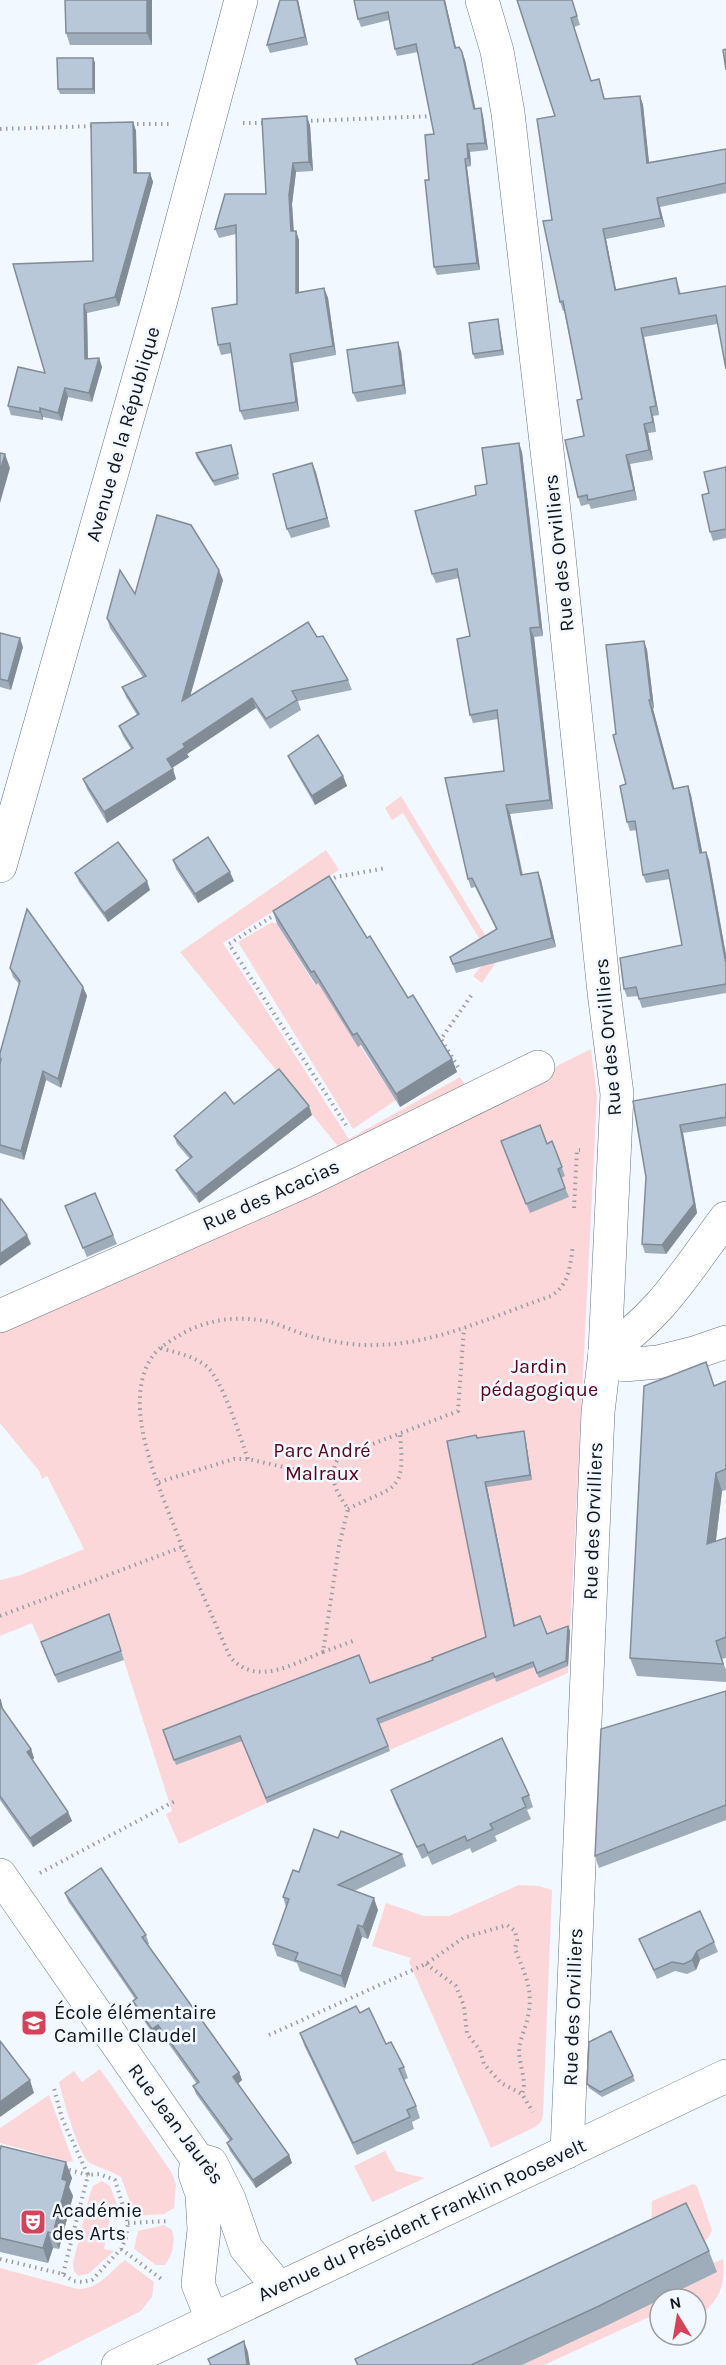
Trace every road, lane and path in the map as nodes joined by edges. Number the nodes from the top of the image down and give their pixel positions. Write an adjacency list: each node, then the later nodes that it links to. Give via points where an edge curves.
1 (241, 0): 3 (street, Avenue de la République)
2 (482, 0): 27 (street, Rue des Orvilliers, via 497,51 508,113 617,1094)
3 (212, 104): 6 (path, via 231,108 244,124); 11 (street, Avenue de la République, via 162,300)
4 (443, 115): 5 (path)
5 (302, 122)
6 (266, 123)
7 (124, 124): 8 (path)
8 (176, 124)
9 (101, 125): 10 (path)
10 (0, 129)
11 (0, 866)
12 (386, 868): 13 (path, via 336,877)
13 (326, 883)
14 (278, 913): 18 (path, via 229,944)
15 (473, 993): 17 (path, via 441,1039)
16 (538, 1067): 23 (street, Rue des Acacias, via 303,1182)
17 (462, 1074)
18 (346, 1125)
19 (575, 1160): 20 (path)
20 (574, 1211)
21 (726, 1218): 27 (street, via 664,1303 625,1340)
22 (574, 1236): 24 (path, via 568,1278 561,1290)
23 (0, 1316)
24 (464, 1328): 26 (path, via 423,1339 358,1345 304,1334 279,1324 233,1318 190,1329); 28 (path, via 458,1411)
25 (726, 1342): 27 (street, via 658,1362 624,1365)
26 (160, 1348): 29 (path, via 187,1355 207,1366 217,1378); 31 (path, via 145,1369 139,1407 141,1431)
27 (605, 1352): 45 (street, Rue des Orvilliers, via 597,1424)
28 (399, 1435): 30 (path, via 339,1457 332,1468); 32 (path, via 402,1471 394,1487)
29 (248, 1459): 30 (path); 31 (path, via 234,1459)
30 (332, 1478): 32 (path)
31 (159, 1482): 33 (path)
32 (348, 1509): 36 (path)
33 (182, 1547): 34 (path); 36 (path, via 237,1665 247,1671 271,1672)
34 (0, 1616)
35 (356, 1640): 36 (path)
36 (323, 1652)
37 (175, 1801): 38 (path)
38 (5, 1882): 46 (street, Rue Jean Jaurès)
39 (426, 1964): 40 (path); 43 (path, via 456,1986 464,2006 467,2034 480,2050 484,2064 501,2083); 43 (path, via 463,1938 507,1925 515,1931 515,1949 528,1978 531,2001 519,2051 525,2088)
40 (269, 2035)
41 (726, 2076): 45 (street, Avenue du Président Franklin Roosevelt)
42 (53, 2085): 48 (path, via 62,2118)
43 (522, 2094): 44 (path)
44 (535, 2115)
45 (567, 2152): 55 (street, Avenue du Président Franklin Roosevelt)
46 (197, 2159): 55 (street, Rue Jean Jaurès, via 211,2163 246,2248); 56 (street, via 195,2174 204,2219 198,2284)
47 (55, 2166): 48 (path)
48 (88, 2175): 50 (path, via 115,2180); 53 (path)
49 (175, 2220): 50 (path)
50 (128, 2223): 51 (path)
51 (121, 2249): 53 (path, via 92,2280 73,2281); 54 (path)
52 (0, 2259): 53 (path)
53 (63, 2274)
54 (169, 2284)
55 (279, 2288): 56 (street, Avenue du Président Franklin Roosevelt)
56 (212, 2319): 57 (street, Avenue du Président Franklin Roosevelt)
57 (118, 2365)

